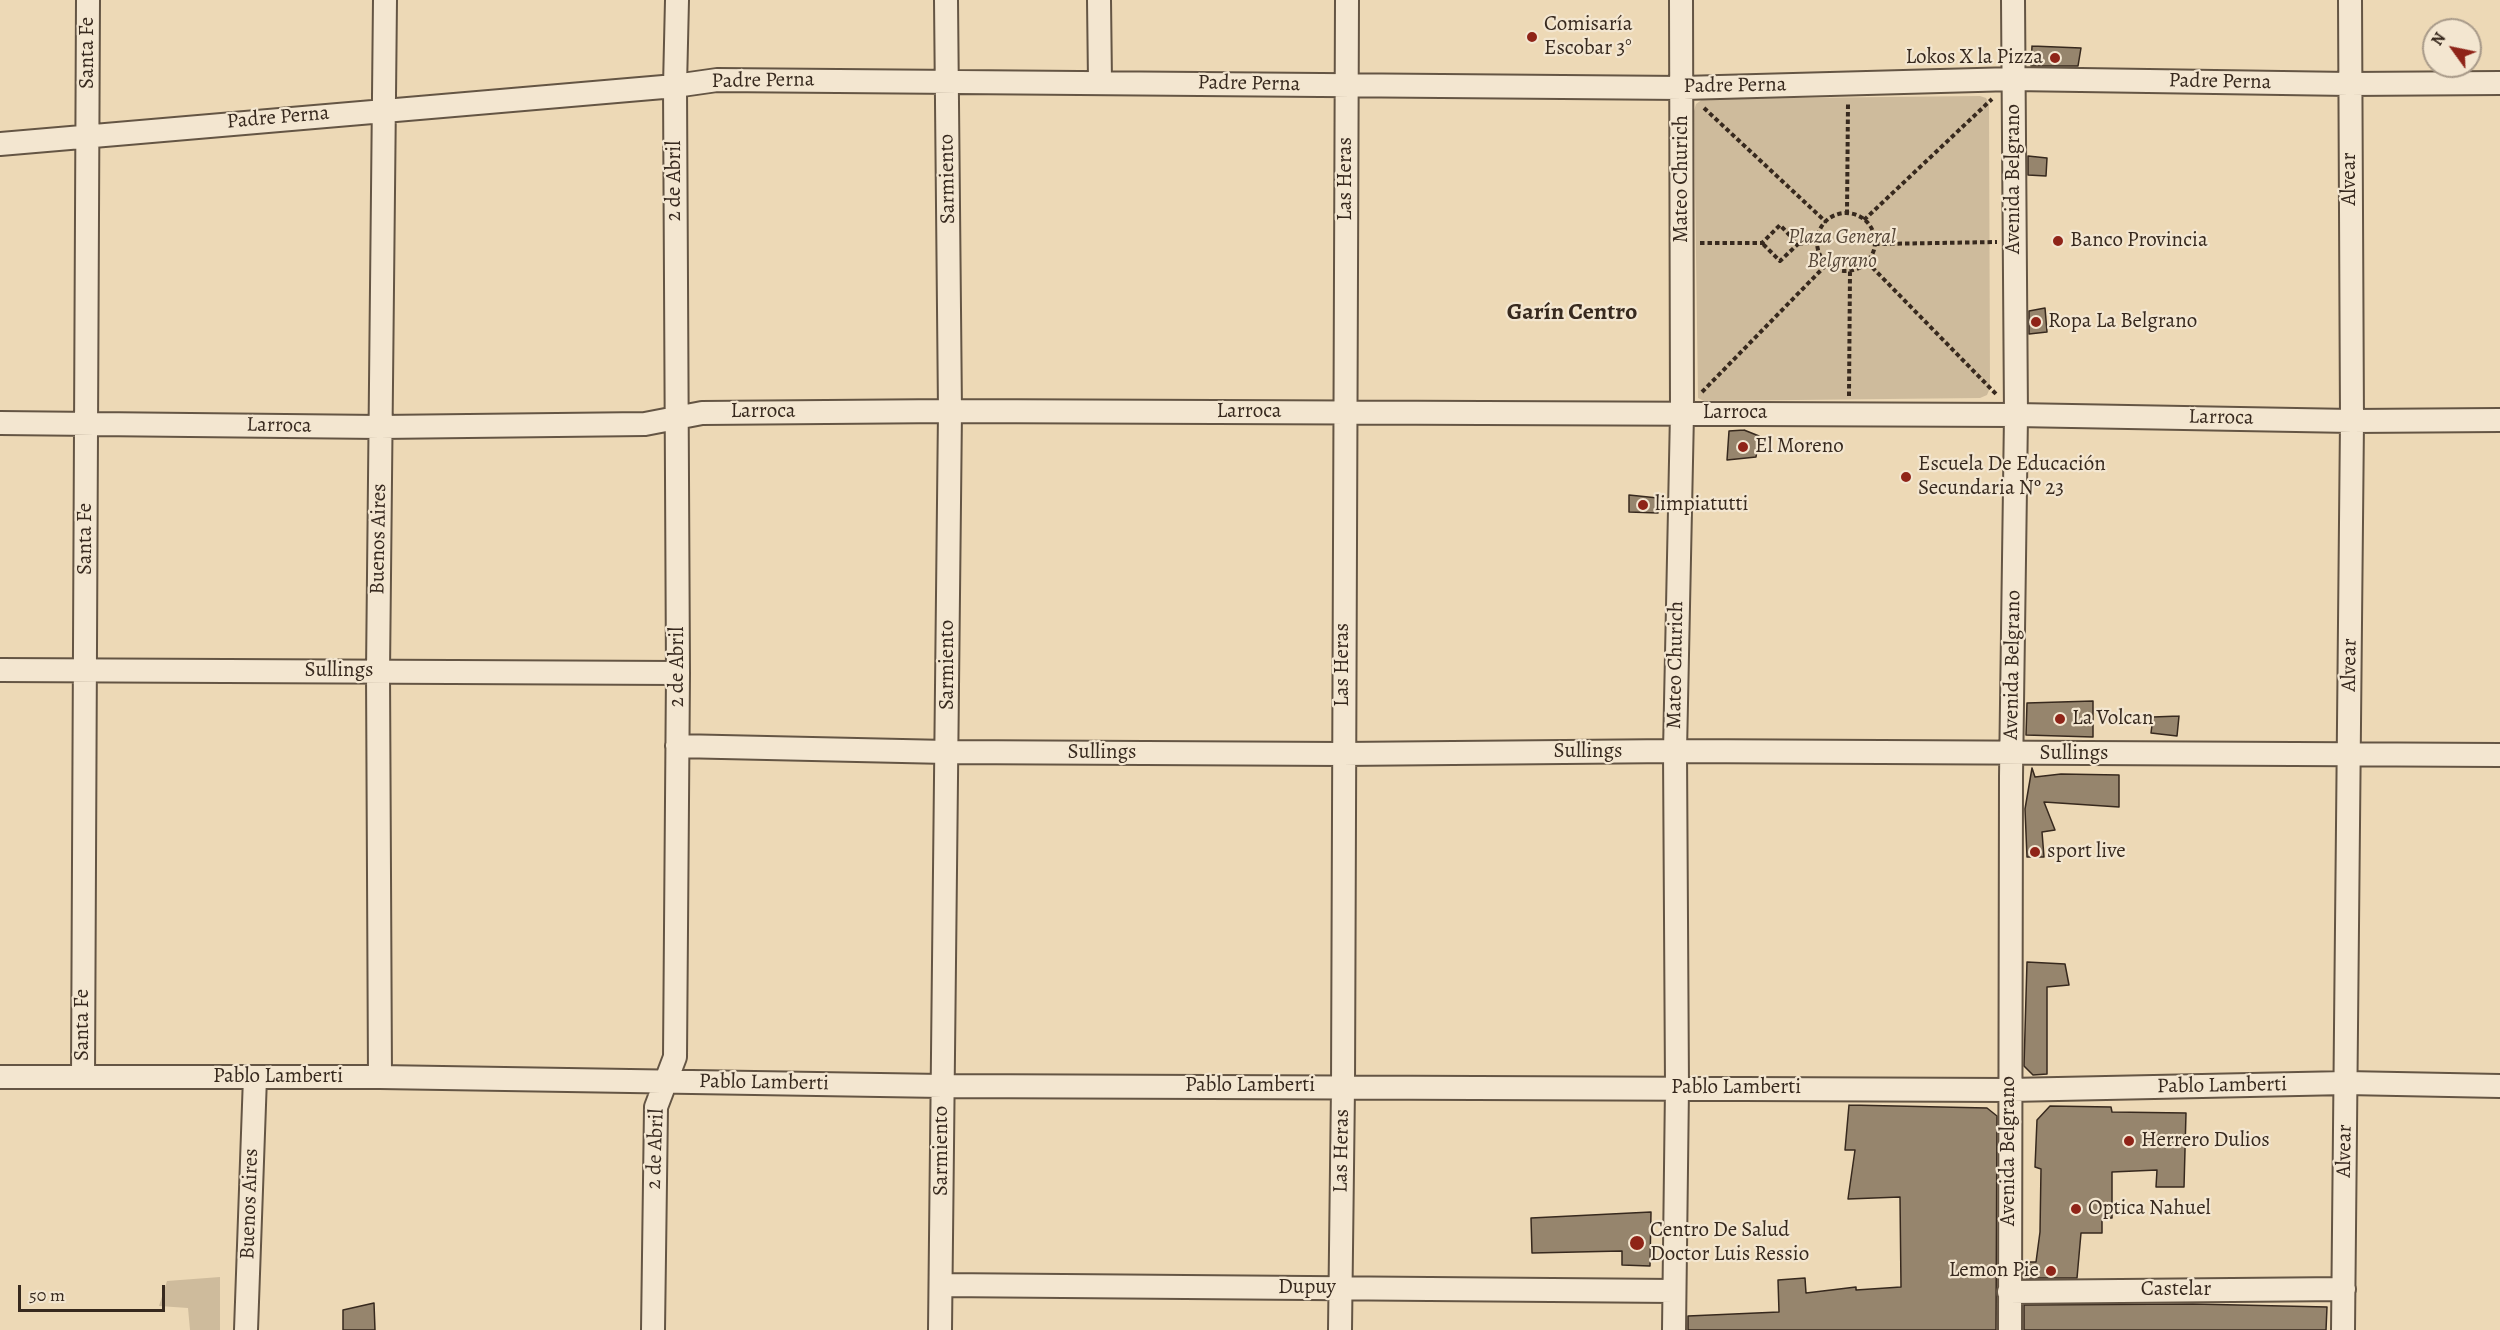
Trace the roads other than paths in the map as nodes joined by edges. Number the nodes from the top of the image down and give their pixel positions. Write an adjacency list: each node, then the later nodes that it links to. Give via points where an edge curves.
1 (88, 0): 19 (street, Santa Fe)
2 (385, 0): 18 (street, Buenos Aires)
3 (677, 0): 15 (street, 2 de Abril)
4 (946, 0): 11 (street, Sarmiento)
5 (1099, 0): 12 (street)
6 (1347, 0): 16 (street, Las Heras)
7 (1681, 0): 17 (street, Mateo Churich)
8 (2013, 0): 10 (street, Avenida Belgrano)
9 (2350, 0): 14 (street, Alvear)
10 (2014, 79): 14 (street, Padre Perna); 17 (street, Padre Perna); 24 (street, Avenida Belgrano)
11 (947, 81): 12 (street, Padre Perna); 15 (street, Padre Perna, via 717,80); 21 (street, Sarmiento)
12 (1100, 81): 16 (street, Padre Perna)
13 (2500, 83): 14 (street, Padre Perna)
14 (2349, 84): 27 (street, Alvear)
15 (675, 86): 18 (street, Padre Perna); 25 (street, 2 de Abril)
16 (1347, 86): 17 (street, Padre Perna); 22 (street, Las Heras)
17 (1683, 88): 23 (street, Mateo Churich)
18 (386, 109): 19 (street, Padre Perna); 30 (street, Buenos Aires)
19 (87, 136): 20 (street, Padre Perna); 29 (street, Santa Fe)
20 (0, 144)
21 (950, 411): 22 (street, Larroca); 25 (street, Larroca, via 702,413); 37 (street, Sarmiento)
22 (1345, 413): 23 (street, Larroca); 38 (street, Las Heras)
23 (1682, 413): 24 (street, Larroca); 36 (street, Mateo Churich)
24 (2016, 415): 27 (street, Larroca); 40 (street, Avenida Belgrano)
25 (676, 419): 30 (street, Larroca, via 645,424); 34 (street, 2 de Abril)
26 (2500, 420): 27 (street, Larroca)
27 (2352, 421): 39 (street, Alvear)
28 (0, 423): 29 (street, Larroca)
29 (86, 424): 30 (street, Larroca); 32 (street, Santa Fe)
30 (380, 427): 33 (street, Buenos Aires)
31 (0, 670): 32 (street, Sullings)
32 (86, 670): 33 (street, Sullings); 43 (street, Santa Fe)
33 (378, 671): 34 (street, Sullings); 45 (street, Buenos Aires)
34 (678, 673): 35 (street, 2 de Abril)
35 (677, 746): 37 (street, Sullings); 46 (street, 2 de Abril, via 675,1056)
36 (1674, 751): 38 (street, Sullings); 40 (street, Sullings); 51 (street, Mateo Churich)
37 (948, 752): 38 (street, Sullings); 48 (street, Sarmiento)
38 (1342, 753): 50 (street, Las Heras)
39 (2349, 753): 40 (street, Sullings); 41 (street, Sullings); 47 (street, Alvear)
40 (2012, 754): 52 (street, Avenida Belgrano)
41 (2500, 755)
42 (0, 1077): 43 (street, Pablo Lamberti)
43 (83, 1077): 44 (street, Pablo Lamberti)
44 (255, 1077): 45 (street, Pablo Lamberti); 58 (street, Buenos Aires)
45 (377, 1077): 46 (street, Pablo Lamberti)
46 (666, 1081): 48 (street, Pablo Lamberti); 59 (street, 2 de Abril, via 656,1107)
47 (2346, 1083): 49 (street, Pablo Lamberti); 52 (street, Pablo Lamberti); 55 (street, Alvear)
48 (942, 1086): 50 (street, Pablo Lamberti); 53 (street, Sarmiento)
49 (2500, 1086)
50 (1343, 1087): 51 (street, Pablo Lamberti); 54 (street, Las Heras)
51 (1677, 1087): 52 (street, Pablo Lamberti); 56 (street, Mateo Churich)
52 (2010, 1090): 57 (street, Avenida Belgrano)
53 (941, 1285): 54 (street, Dupuy); 60 (street, Sarmiento)
54 (1340, 1288): 56 (street, Dupuy); 61 (street, Las Heras)
55 (2344, 1289): 57 (street, Castelar); 64 (street, Alvear)
56 (1674, 1291): 62 (street, Mateo Churich)
57 (2009, 1292): 63 (street, Avenida Belgrano)
58 (246, 1330)
59 (653, 1330)
60 (940, 1330)
61 (1340, 1330)
62 (1674, 1330)
63 (2010, 1330)
64 (2343, 1330)

